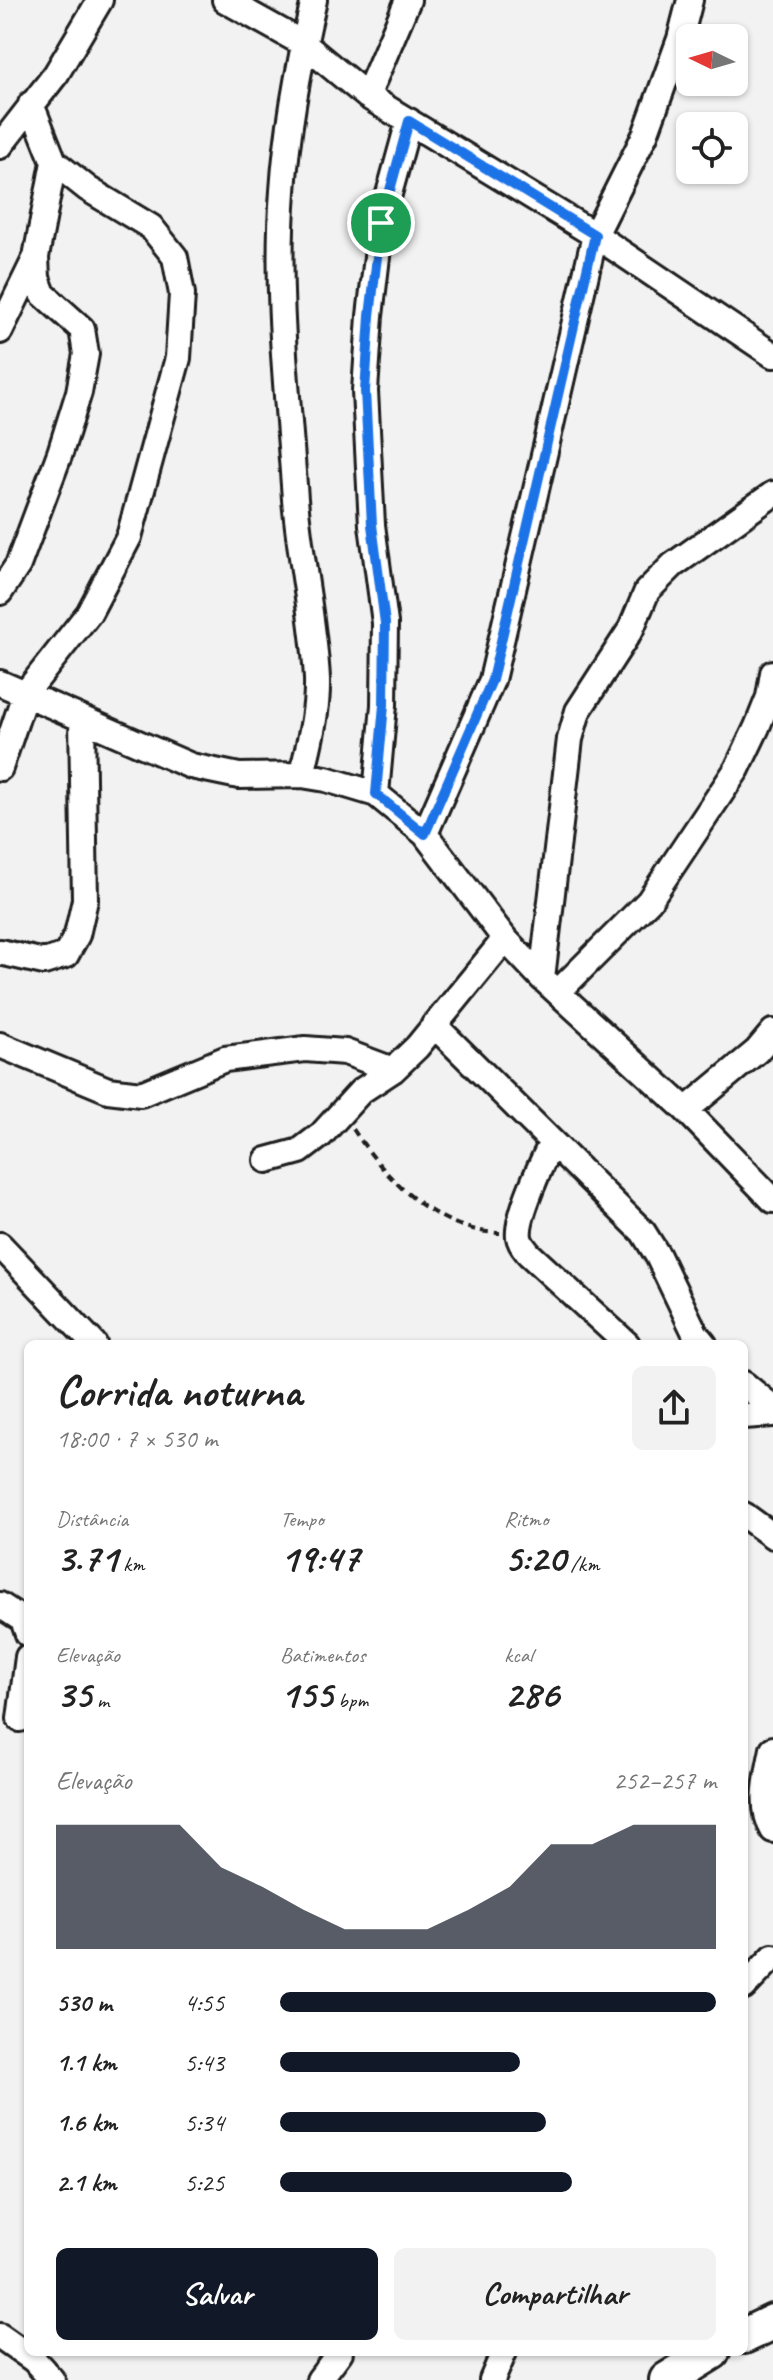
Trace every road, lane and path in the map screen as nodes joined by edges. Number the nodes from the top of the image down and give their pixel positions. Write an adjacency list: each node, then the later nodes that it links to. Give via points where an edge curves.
1 (100, 0): 8 (street, via 56,74)
2 (225, 0): 6 (street)
3 (314, 0): 6 (street)
4 (408, 0): 7 (street)
5 (690, 0): 12 (street, via 645,135)
6 (304, 44): 7 (street); 23 (street, via 283,190 281,270 296,505 317,682)
7 (367, 96): 9 (street)
8 (31, 104): 10 (street); 11 (street)
9 (409, 121): 12 (street); 24 (street, via 381,223 365,391 372,525 385,623)
10 (0, 146)
11 (54, 162): 13 (street); 20 (street, via 151,227 175,257 182,294 178,358 129,537 89,613)
12 (595, 235): 15 (street); 25 (street, via 492,680)
13 (36, 257): 14 (street); 17 (street, via 43,294 82,329 86,354 60,453 18,565)
14 (0, 331)
15 (773, 354)
16 (773, 494): 28 (street, via 673,565 647,591 631,629 578,711 570,739)
17 (0, 592)
18 (773, 673): 28 (street, via 769,697 737,769 649,901)
19 (0, 683): 20 (street)
20 (25, 694): 21 (street); 22 (street)
21 (82, 720): 23 (street, via 191,766 239,776); 27 (street, via 85,900 77,935 66,955 44,962)
22 (0, 768)
23 (302, 775): 24 (street)
24 (376, 794): 25 (street)
25 (425, 834): 26 (street)
26 (505, 939): 28 (street); 29 (street)
27 (0, 952)
28 (551, 985): 33 (street)
29 (434, 1025): 32 (street); 35 (street)
30 (773, 1032): 33 (street)
31 (0, 1045): 32 (street, via 108,1090 141,1094 225,1059 305,1049 345,1052)
32 (393, 1070): 34 (street)
33 (686, 1110): 37 (street)
34 (341, 1111): 36 (street, via 300,1151); 38 (path, via 372,1157 417,1202 450,1223 483,1233)
35 (551, 1144): 38 (street); 42 (street, via 643,1232)
36 (267, 1160)
37 (773, 1200)
38 (518, 1234): 41 (street, via 529,1254)
39 (0, 1245): 40 (street)
40 (90, 1340)
41 (623, 1340)
42 (698, 1340)
43 (748, 1387): 44 (street)
44 (773, 1408)
45 (773, 1414): 46 (street)
46 (748, 1416)
47 (748, 1518): 48 (street)
48 (773, 1536)
49 (0, 1605): 50 (street)
50 (24, 1623)
51 (24, 1677): 52 (street)
52 (16, 1717)
53 (773, 1749): 54 (street, via 766,1786 767,1819)
54 (773, 1830)
55 (773, 1957): 56 (street)
56 (748, 1983)
57 (773, 2322): 58 (street)
58 (748, 2334)
59 (0, 2336): 60 (street)
60 (24, 2353)
61 (28, 2356): 64 (street)
62 (502, 2356): 65 (street)
63 (701, 2356): 66 (street)
64 (52, 2380)
65 (492, 2380)
66 (667, 2380)

